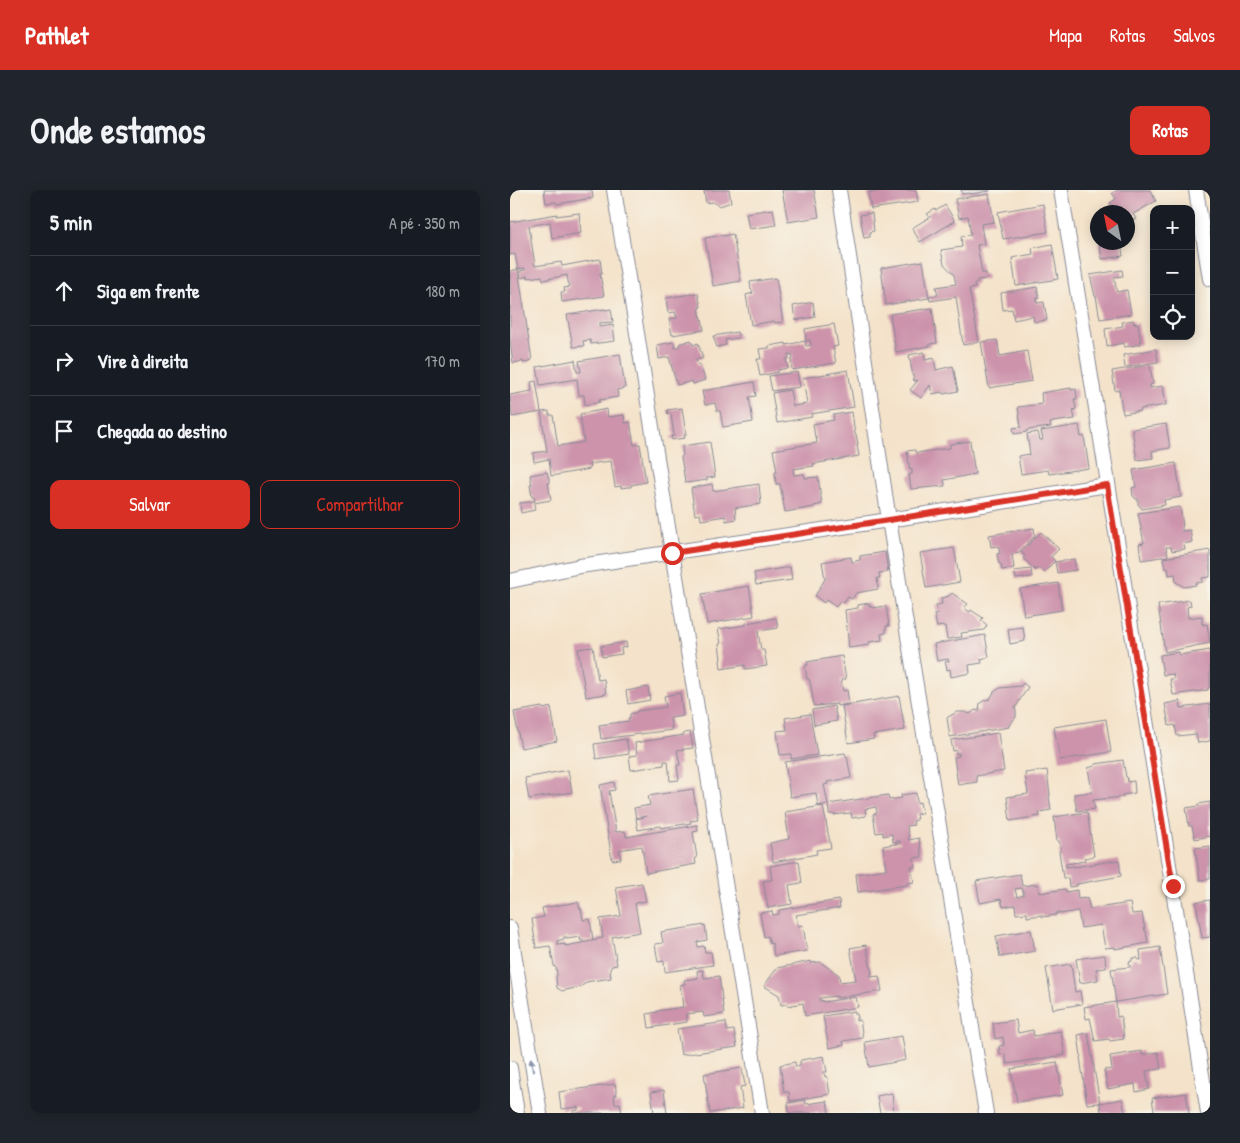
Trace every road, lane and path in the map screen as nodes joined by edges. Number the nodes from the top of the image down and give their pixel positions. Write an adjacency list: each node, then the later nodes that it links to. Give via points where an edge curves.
1 (614, 190): 8 (street)
2 (840, 190): 7 (street)
3 (1061, 190): 6 (street)
4 (1196, 190): 5 (street)
5 (1210, 279)
6 (1107, 485): 7 (street); 17 (street)
7 (889, 520): 8 (street); 16 (street)
8 (672, 553): 9 (street, via 580,566); 15 (street)
9 (510, 581)
10 (510, 928): 11 (street)
11 (514, 977): 14 (street, one-way to 11)
12 (510, 1068): 13 (street)
13 (517, 1113)
14 (540, 1113)
15 (762, 1113)
16 (986, 1113)
17 (1208, 1113)

